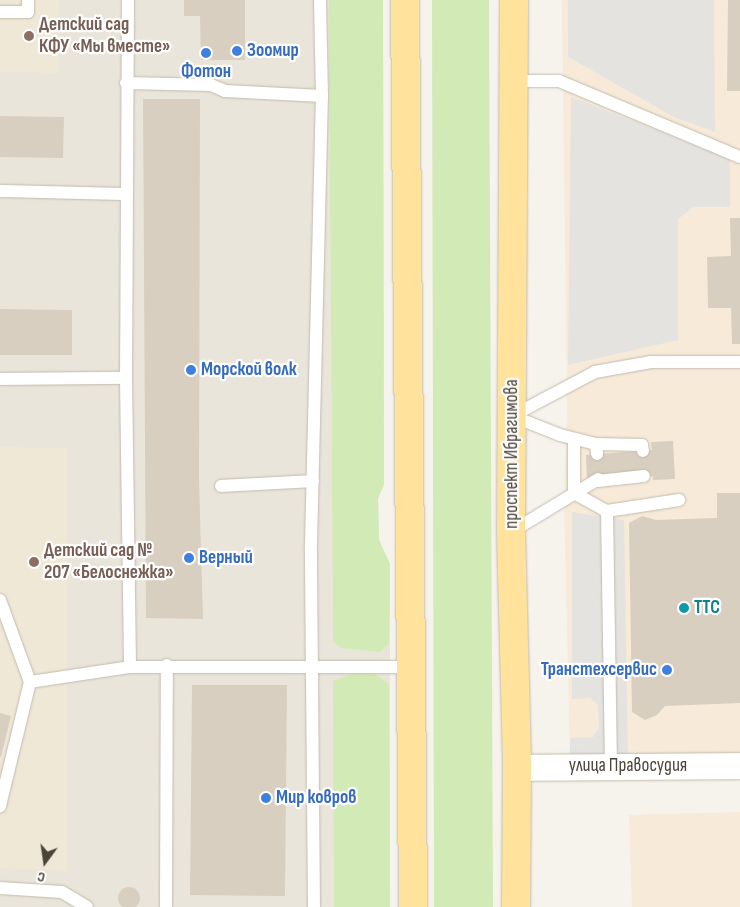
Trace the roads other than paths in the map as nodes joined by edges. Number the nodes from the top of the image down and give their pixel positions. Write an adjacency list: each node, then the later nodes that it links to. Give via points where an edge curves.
1 (28, 0): 6 (lane, via 28,12)
2 (128, 0): 8 (lane)
3 (320, 0): 9 (lane)
4 (405, 0): 29 (main road)
5 (514, 0): 7 (main road, проспект Ибрагимова)
6 (0, 12)
7 (516, 81): 10 (lane, via 559,81); 16 (main road, проспект Ибрагимова)
8 (126, 83): 9 (lane, via 211,85 224,91); 12 (lane)
9 (322, 96): 20 (lane)
10 (740, 157)
11 (0, 191): 12 (lane)
12 (126, 194): 14 (lane)
13 (740, 362): 16 (lane, via 650,362 594,372)
14 (126, 378): 15 (lane); 30 (lane)
15 (0, 379)
16 (512, 416): 17 (lane); 25 (main road, проспект Ибрагимова)
17 (574, 440): 18 (lane, via 596,449 642,445); 22 (lane)
18 (642, 451)
19 (644, 476): 22 (lane, via 644,479 598,480)
20 (313, 481): 21 (lane); 28 (lane)
21 (222, 486)
22 (574, 493): 24 (lane); 25 (lane)
23 (679, 500): 24 (lane)
24 (607, 511): 33 (lane)
25 (511, 532): 34 (main road, проспект Ибрагимова)
26 (0, 600): 31 (lane)
27 (167, 665): 28 (lane); 30 (lane); 38 (lane)
28 (311, 666): 29 (lane); 39 (lane)
29 (411, 667): 40 (main road)
30 (130, 668): 31 (lane)
31 (30, 682): 35 (lane)
32 (740, 766): 33 (street, улица Правосудия)
33 (611, 767): 34 (street, улица Правосудия)
34 (517, 768): 41 (main road, проспект Ибрагимова)
35 (0, 806)
36 (0, 888): 37 (lane, via 62,892)
37 (87, 907)
38 (166, 907)
39 (314, 907)
40 (413, 907)
41 (516, 907)

